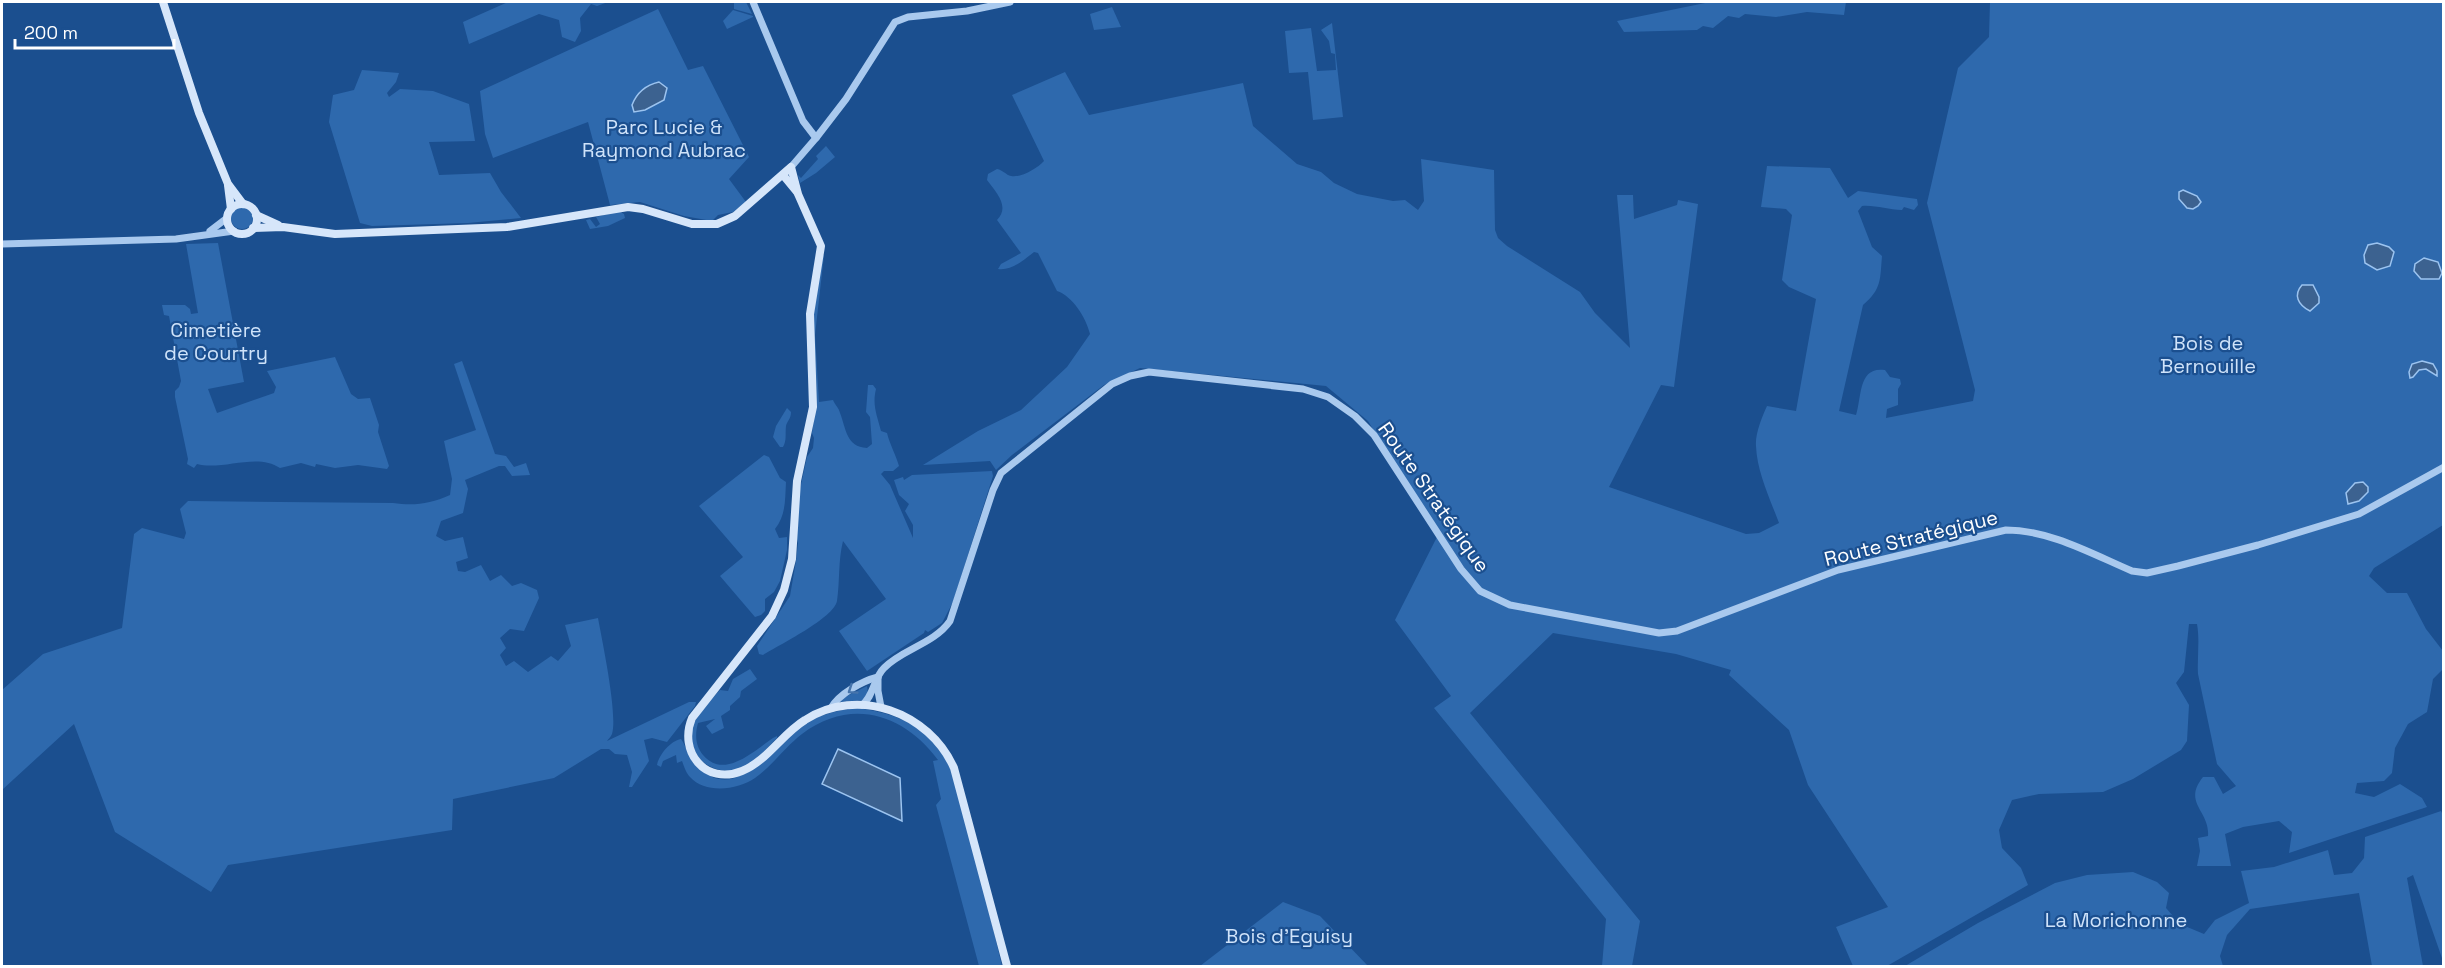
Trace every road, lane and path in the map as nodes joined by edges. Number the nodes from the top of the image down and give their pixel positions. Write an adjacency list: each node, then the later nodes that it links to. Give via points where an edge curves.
1 (163, 2): 7 (main road, via 188,82)
2 (753, 2): 4 (street, via 803,122)
3 (1010, 2): 4 (street, via 895,22)
4 (816, 138): 5 (street)
5 (791, 167): 6 (main road); 8 (main road)
6 (783, 175): 8 (main road); 13 (main road, via 735,216 717,224 692,224 628,207 507,227 335,234)
7 (228, 184): 9 (main road); 10 (main road)
8 (798, 194): 23 (main road, via 821,248 810,324 813,407 797,481 792,559 780,599 757,637 692,718 688,743 705,769 732,774 760,759 797,724)
9 (243, 204): 10 (main road); 11 (main road, via 252,207)
10 (231, 209): 12 (main road)
11 (256, 215): 13 (main road); 14 (main road)
12 (227, 218): 15 (main road); 16 (street)
13 (283, 227): 14 (main road)
14 (253, 228): 15 (main road, via 242,233)
15 (234, 231): 16 (street)
16 (205, 234): 17 (street)
17 (2, 244)
18 (2444, 467): 19 (street, Route Stratégique, via 2359,514 2147,573 2132,571 2048,536 2006,530 1837,570 1677,631 1659,633 1510,604 1480,591 1461,569 1374,435 1328,398 1303,389 1149,372 1112,384 1001,473 950,621 941,632 884,668)
19 (878, 677): 20 (street, Route Stratégique); 22 (street); 23 (street, one-way to 23, via 867,680)
20 (872, 690): 21 (street, Route Stratégique); 22 (street)
21 (862, 705): 22 (main road); 23 (main road)
22 (878, 707): 24 (main road, via 899,713 924,728 952,763)
23 (831, 708)
24 (1006, 966)

